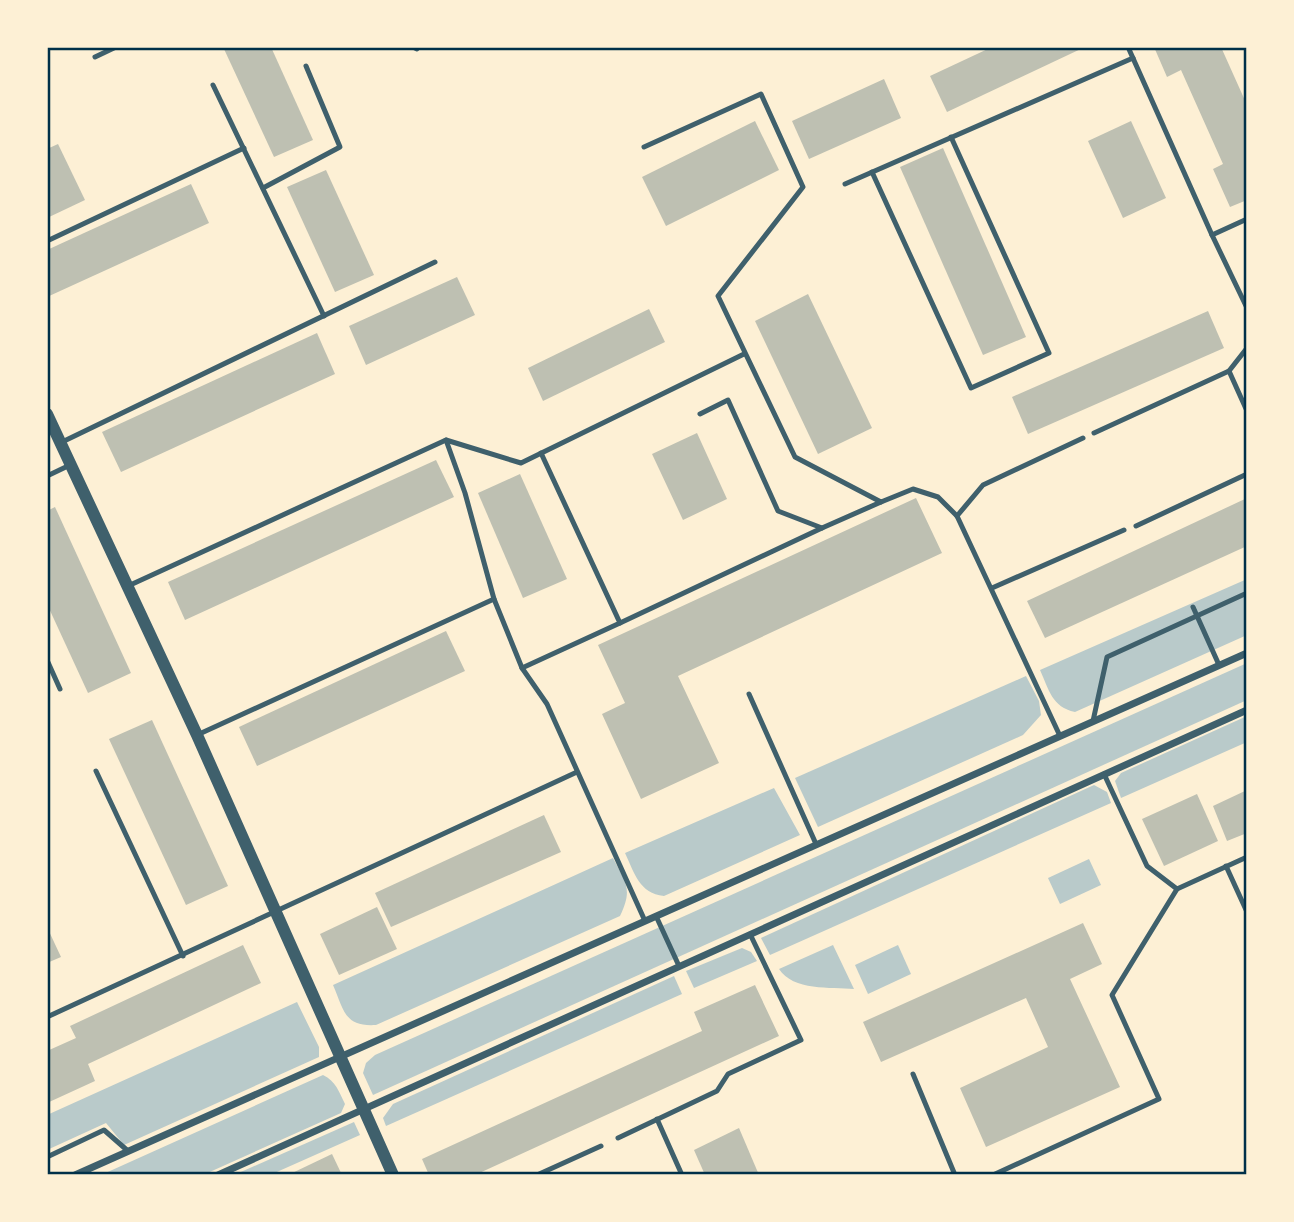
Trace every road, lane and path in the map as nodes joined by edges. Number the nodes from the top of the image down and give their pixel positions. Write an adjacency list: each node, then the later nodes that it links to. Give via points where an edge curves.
1 (116, 47): 3 (lane)
2 (1128, 47): 4 (lane)
3 (95, 57)
4 (1133, 58): 7 (lane); 14 (lane)
5 (306, 66): 12 (lane, via 340,147)
6 (213, 85): 9 (lane)
7 (951, 137): 10 (lane); 10 (lane, via 1049,353 983,383 971,388)
8 (644, 147): 20 (lane, via 761,94 803,187 718,296)
9 (244, 148): 12 (lane); 15 (lane)
10 (872, 172): 11 (lane)
11 (845, 184)
12 (263, 188): 18 (lane)
13 (1247, 219): 14 (lane)
14 (1212, 235): 17 (lane)
15 (47, 241)
16 (435, 262): 18 (lane)
17 (1247, 308)
18 (324, 316): 28 (lane)
19 (1247, 348): 21 (lane)
20 (744, 354): 29 (lane); 33 (lane, via 795,457)
21 (1230, 371): 22 (lane); 25 (lane)
22 (1247, 411)
23 (47, 414): 28 (street)
24 (700, 414): 36 (lane, via 728,400 778,511)
25 (1094, 433)
26 (1083, 438): 34 (lane, via 983,485)
27 (446, 440): 29 (lane, via 521,463); 38 (lane); 41 (lane)
28 (60, 443): 30 (street)
29 (541, 453): 44 (lane)
30 (70, 465): 32 (lane); 38 (street)
31 (1247, 474): 35 (lane)
32 (47, 476)
33 (881, 502): 34 (lane, via 913,489 938,497); 36 (lane)
34 (957, 516): 39 (lane)
35 (1136, 526)
36 (822, 528): 44 (lane)
37 (1124, 530): 39 (lane)
38 (128, 586): 53 (street)
39 (992, 588): 54 (lane)
40 (1247, 593): 43 (lane)
41 (494, 599): 48 (lane); 53 (lane)
42 (1193, 607): 43 (lane)
43 (1197, 616): 47 (lane); 52 (lane, via 1107,657)
44 (620, 623): 48 (lane)
45 (1247, 653): 47 (street)
46 (47, 660): 49 (lane)
47 (1219, 666): 52 (street)
48 (522, 668): 56 (lane, via 547,704)
49 (60, 689)
50 (749, 694): 58 (lane)
51 (1247, 710): 57 (street)
52 (1093, 721): 54 (street)
53 (197, 735): 63 (street)
54 (1060, 736): 58 (street)
55 (96, 771): 67 (lane)
56 (577, 772): 63 (lane); 65 (lane)
57 (1104, 774): 61 (lane, via 1147,866); 66 (street)
58 (816, 844): 64 (street)
59 (1247, 857): 60 (lane)
60 (1226, 866): 61 (lane); 62 (lane)
61 (1177, 889): 84 (lane, via 1112,995 1159,1098)
62 (1247, 912)
63 (278, 913): 67 (lane); 70 (street)
64 (656, 916): 65 (street); 68 (lane)
65 (645, 921): 70 (street)
66 (750, 934): 68 (street); 73 (lane, via 801,1040 728,1074 718,1091)
67 (183, 956): 69 (lane)
68 (679, 966): 72 (street)
69 (47, 1017)
70 (342, 1055): 72 (street); 76 (street)
71 (913, 1074): 83 (lane)
72 (366, 1109): 79 (street); 80 (street)
73 (657, 1119): 74 (lane); 82 (lane)
74 (618, 1138)
75 (601, 1146): 81 (lane)
76 (128, 1151): 77 (lane, via 104,1130); 78 (street)
77 (47, 1157)
78 (75, 1175)
79 (218, 1175)
80 (393, 1175)
81 (537, 1175)
82 (682, 1175)
83 (956, 1175)
84 (993, 1175)

